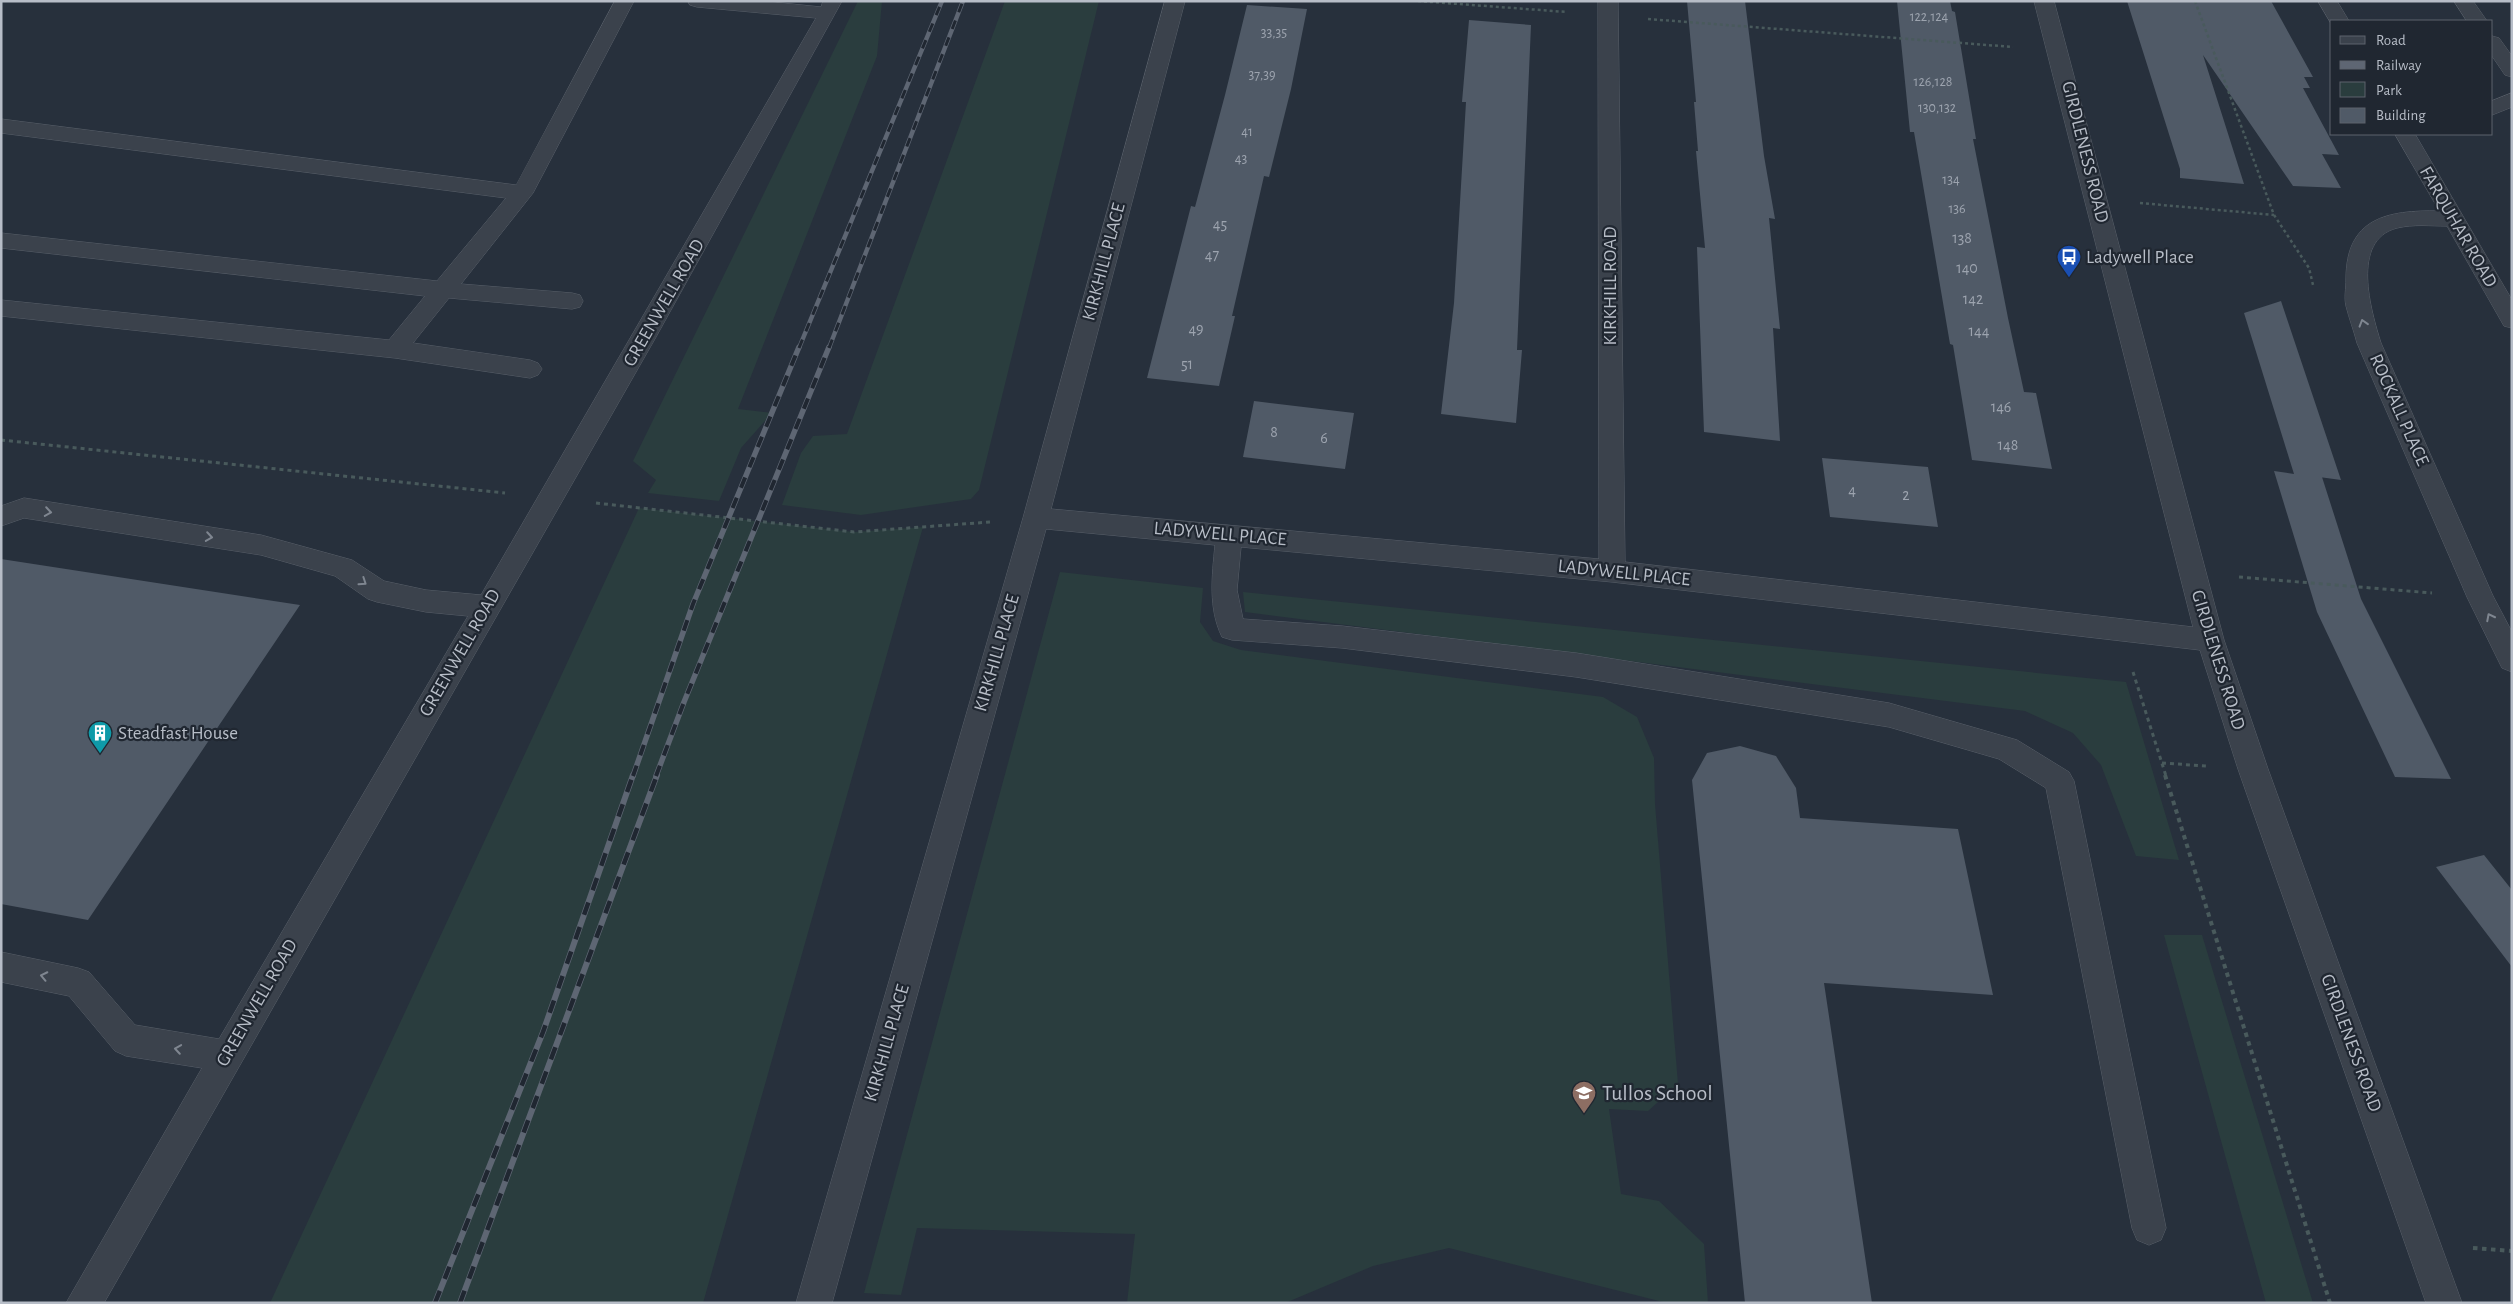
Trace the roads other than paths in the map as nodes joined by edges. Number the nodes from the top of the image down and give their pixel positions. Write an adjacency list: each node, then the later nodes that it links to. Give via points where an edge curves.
1 (625, 1): 17 (street)
2 (697, 1): 7 (street)
3 (1175, 1): 27 (street, KIRKHILL PLACE)
4 (2044, 1): 31 (street, GIRDLENESS ROAD)
5 (2327, 1): 9 (street)
6 (2464, 1): 10 (street)
7 (830, 7): 30 (street, GREENWELL ROAD, via 654,322)
8 (1608, 8): 29 (street, KIRKHILL ROAD)
9 (2338, 20)
10 (2476, 20)
11 (2493, 43): 12 (street)
12 (2512, 70)
13 (2512, 99): 14 (street)
14 (2493, 108)
15 (1, 126): 17 (street)
16 (2406, 135): 18 (street, FARQUHAR ROAD)
17 (522, 193): 20 (street)
18 (2453, 219): 23 (street, FARQUHAR ROAD); 32 (street, ROCKALL PLACE, one-way to 18, via 2480,597 2369,343 2357,304 2360,248 2370,233 2390,222 2417,218)
19 (1, 240): 20 (street)
20 (443, 290): 21 (street); 24 (street)
21 (572, 301)
22 (1, 308): 24 (street)
23 (2512, 320)
24 (395, 349): 25 (street)
25 (530, 369)
26 (1, 516): 30 (street, one-way to 30, via 24,508 260,545 343,568 377,591)
27 (1036, 518): 28 (street, LADYWELL PLACE); 37 (street, KIRKHILL PLACE)
28 (1229, 534): 29 (street, LADYWELL PLACE); 35 (street, via 1224,590 1232,629 1342,637 1576,666 1889,715 2006,749 2059,781)
29 (1612, 571): 31 (street, LADYWELL PLACE)
30 (486, 608): 34 (street, GREENWELL ROAD)
31 (2210, 640): 38 (street, GIRDLENESS ROAD)
32 (2512, 660)
33 (1, 967): 34 (street, one-way to 33, via 126,1040 78,983)
34 (226, 1056): 36 (street, GREENWELL ROAD)
35 (2150, 1228)
36 (84, 1303)
37 (814, 1303)
38 (2444, 1303)

